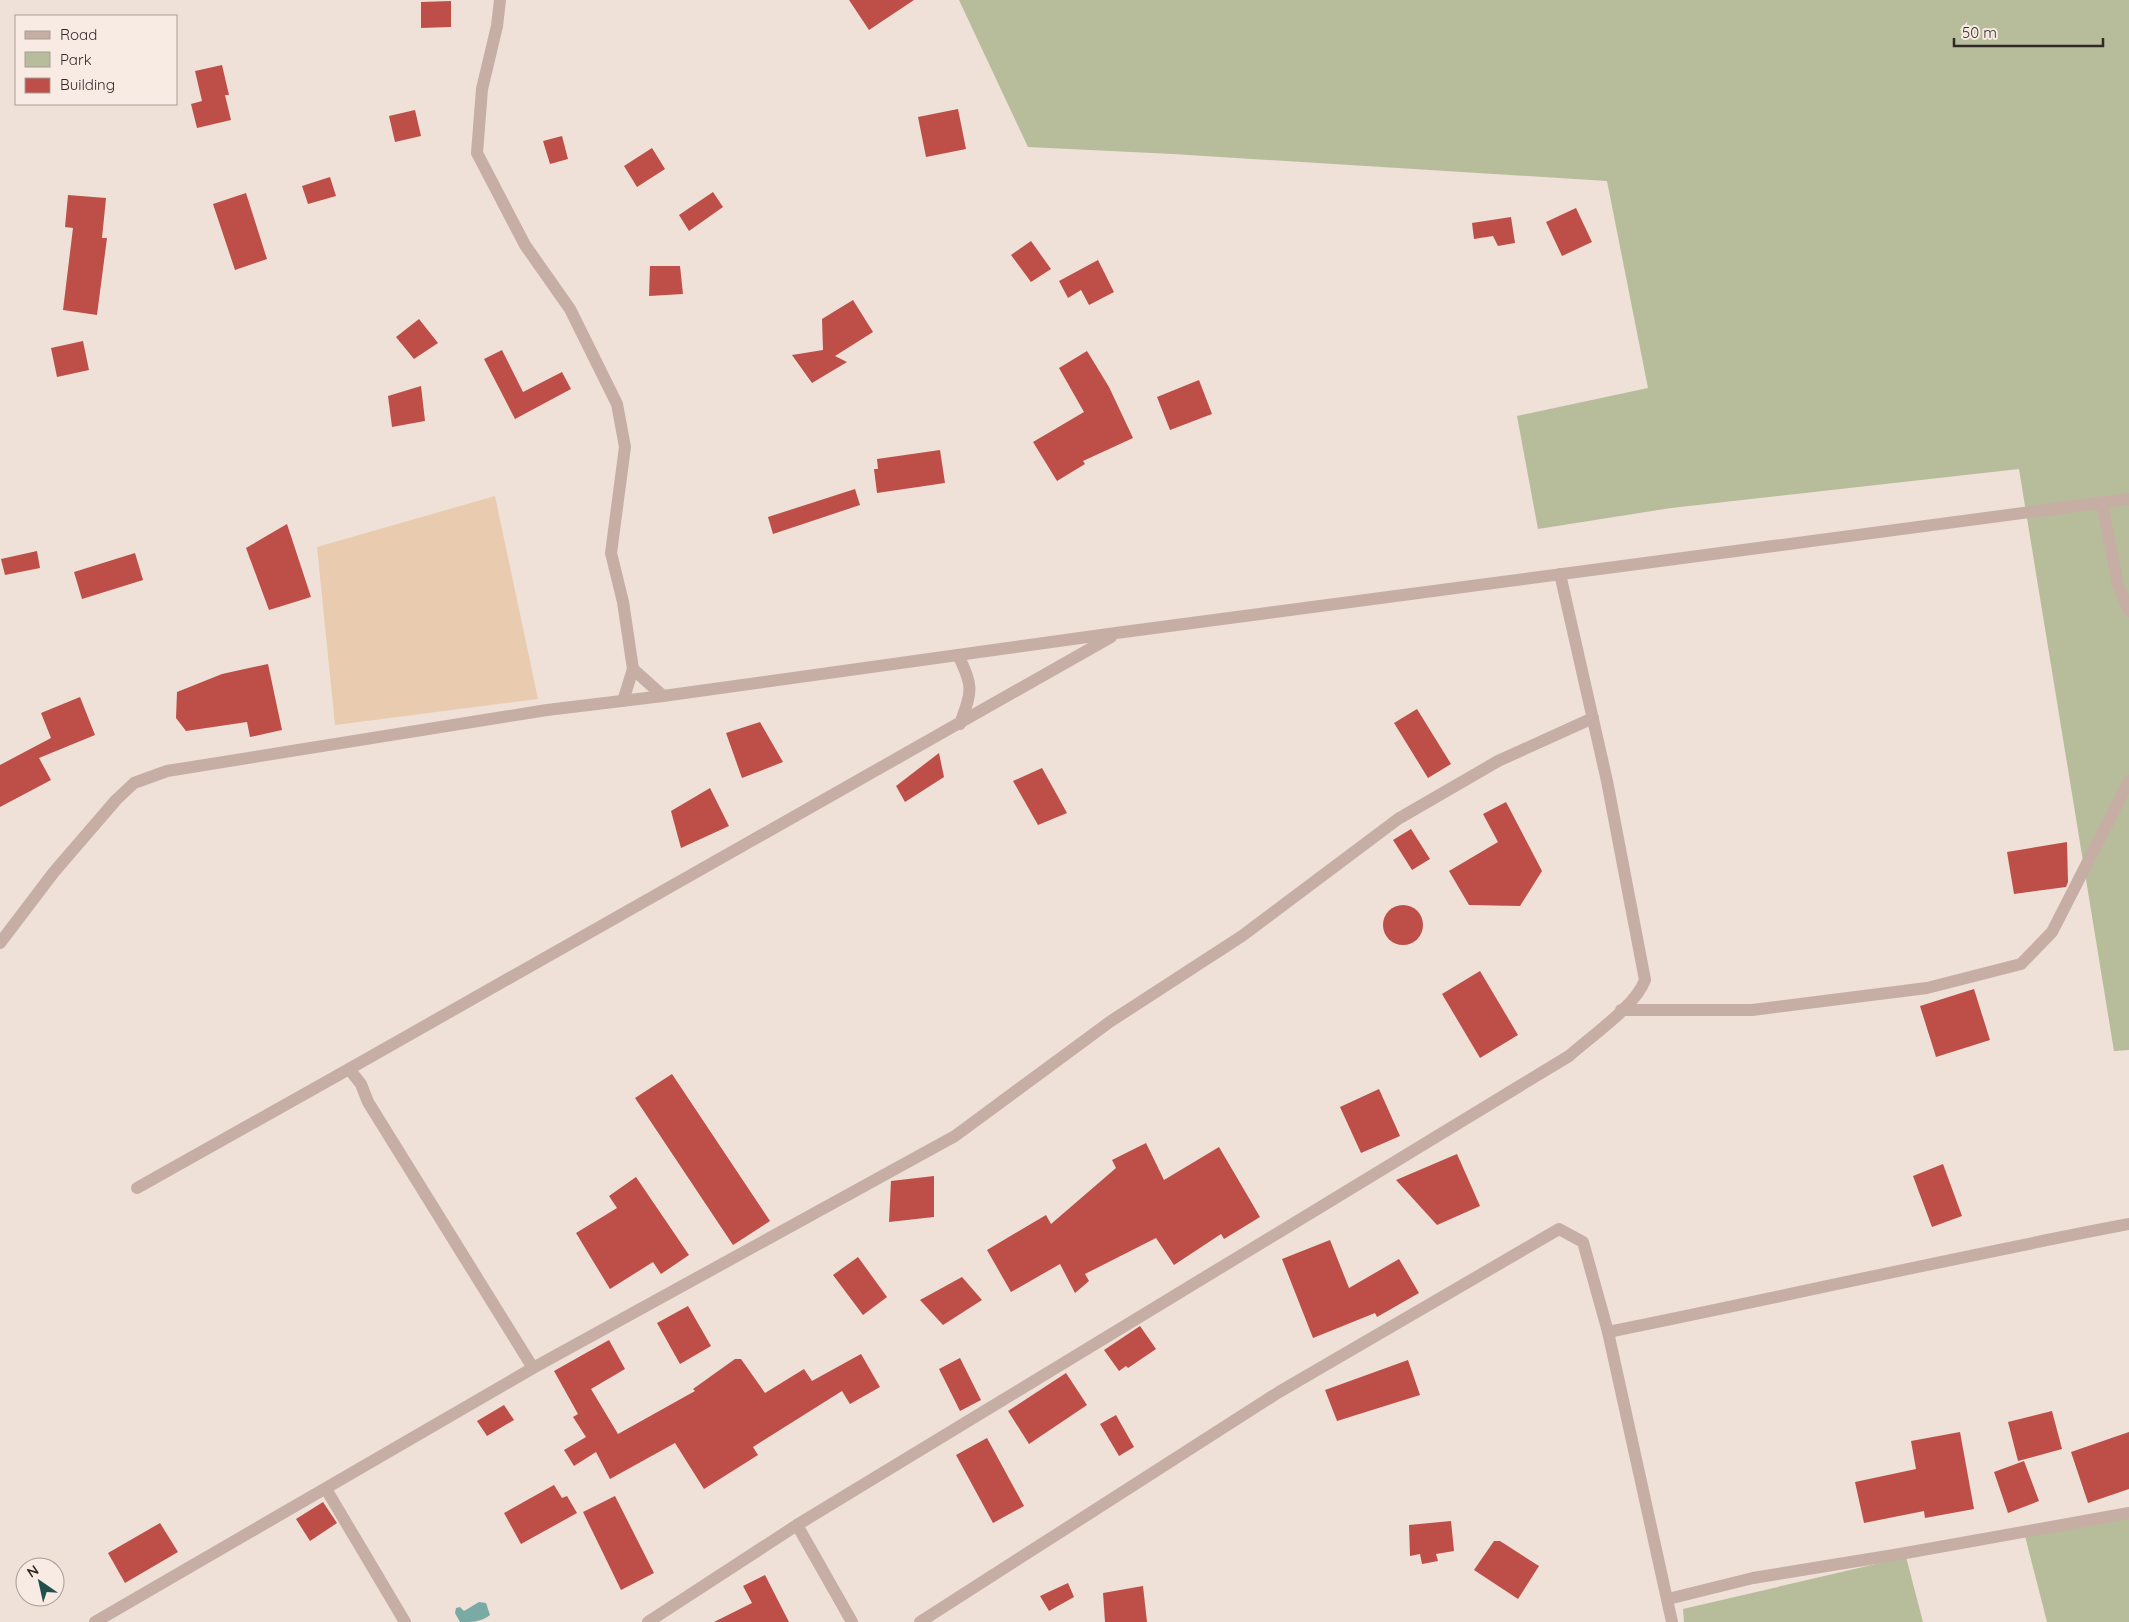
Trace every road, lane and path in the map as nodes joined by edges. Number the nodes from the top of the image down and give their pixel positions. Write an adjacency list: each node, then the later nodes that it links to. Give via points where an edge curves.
1 (500, 0): 8 (street, via 482,90 477,153 525,245 570,309 617,404 625,447 611,553 623,602)
2 (2129, 499): 3 (street)
3 (2102, 503): 4 (street); 5 (street, via 2118,585)
4 (1560, 574): 6 (street); 11 (street)
5 (2129, 610)
6 (1116, 634): 7 (street); 12 (street)
7 (958, 655): 9 (street); 12 (street, via 971,692)
8 (633, 669): 9 (street); 10 (street)
9 (663, 696): 10 (street)
10 (623, 702): 14 (street, via 547,710 167,771 134,783 54,872)
11 (1593, 718): 15 (street, via 1645,980 1641,990); 20 (street, via 1498,761 1398,819 1242,936 1111,1021 955,1136)
12 (960, 724): 16 (street)
13 (2129, 781): 15 (street, via 2052,932 2021,964 1927,988 1752,1010)
14 (0, 943)
15 (1621, 1010): 23 (street, via 1569,1056)
16 (349, 1069): 17 (street); 20 (street)
17 (137, 1188)
18 (2129, 1224): 19 (street, via 1974,1253 1803,1293)
19 (1608, 1332): 24 (street); 29 (street, via 1583,1242 1559,1229 1280,1392)
20 (533, 1368): 21 (street)
21 (326, 1488): 25 (street); 26 (street)
22 (2129, 1514): 24 (street, via 1753,1578)
23 (797, 1525): 27 (street); 28 (street)
24 (1668, 1599): 30 (street)
25 (95, 1622)
26 (405, 1622)
27 (648, 1622)
28 (852, 1622)
29 (920, 1622)
30 (1672, 1622)

